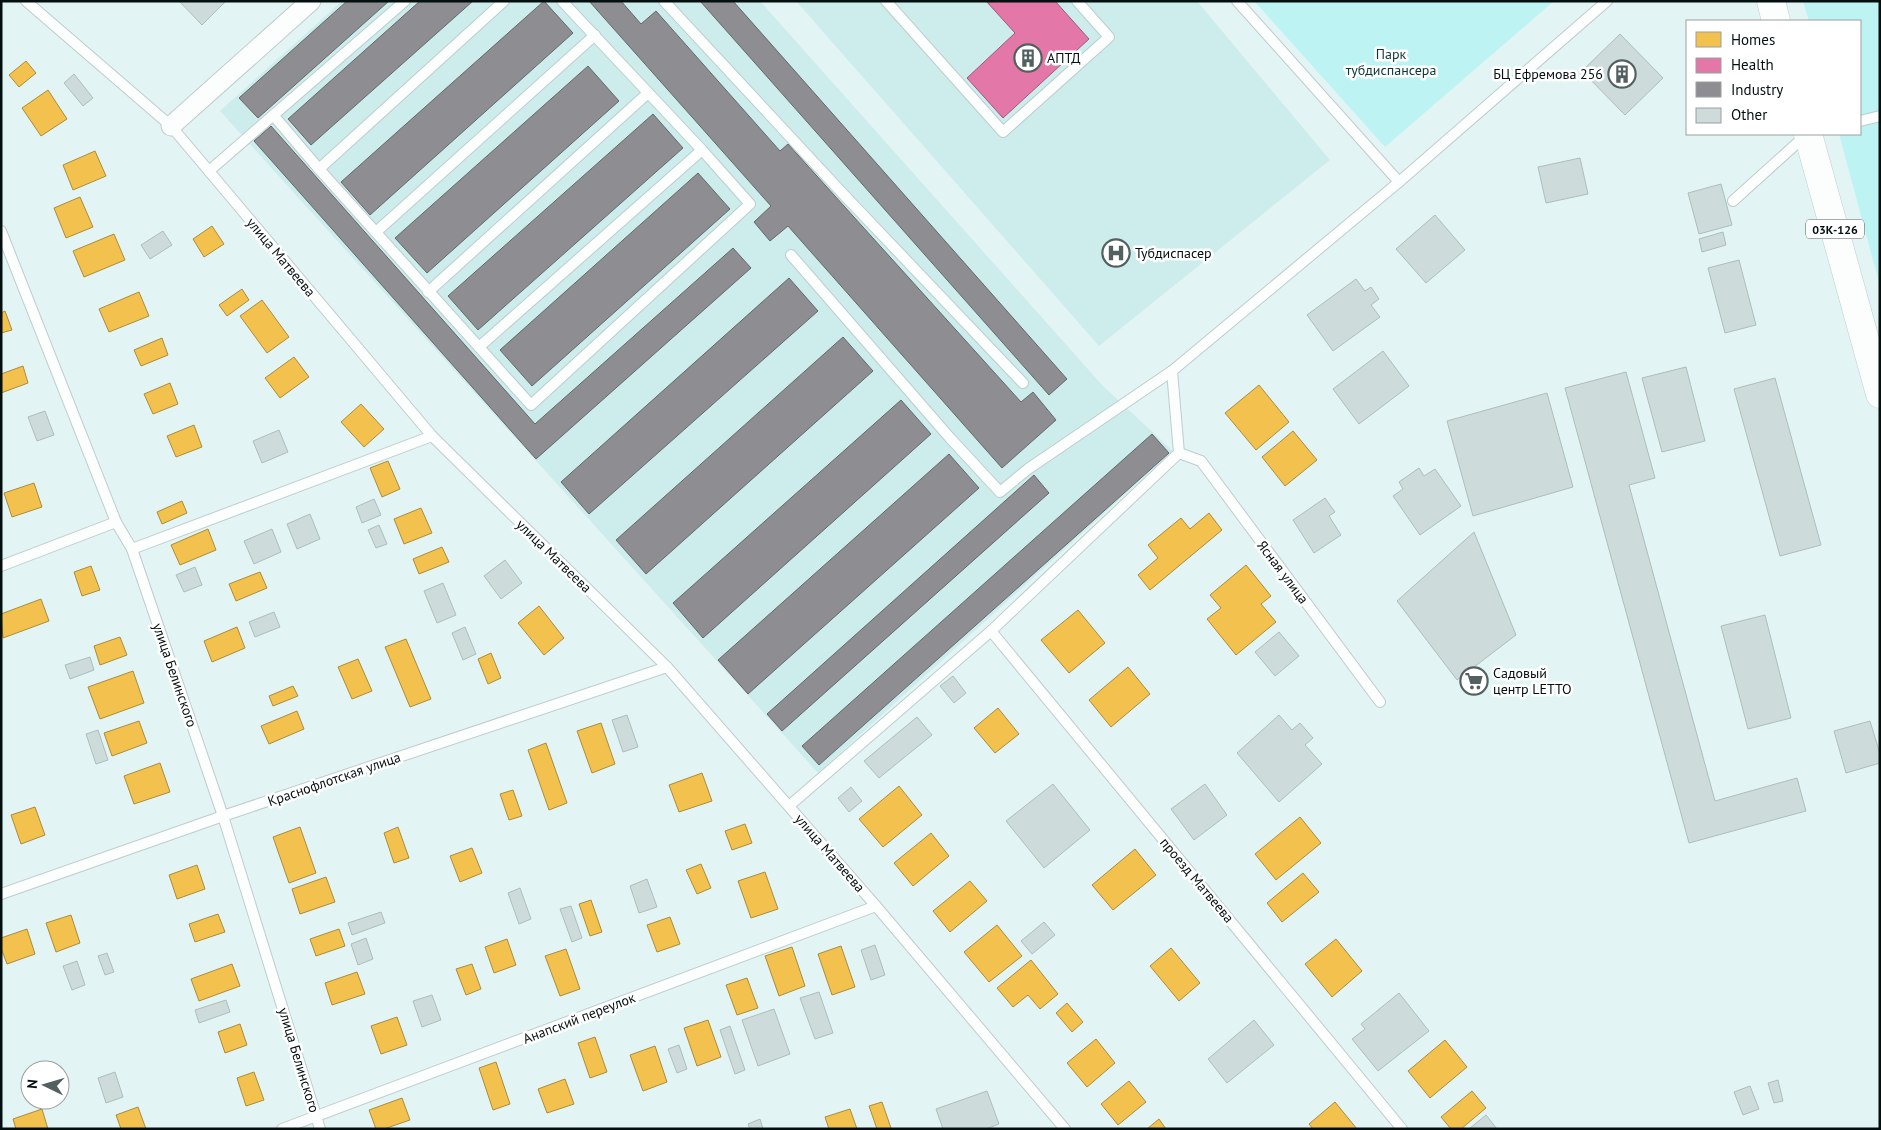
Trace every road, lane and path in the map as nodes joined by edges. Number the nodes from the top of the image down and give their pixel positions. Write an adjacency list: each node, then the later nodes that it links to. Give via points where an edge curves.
1 (26, 1): 18 (lane, улица Матвеева)
2 (311, 1): 18 (street)
3 (405, 1): 15 (lane)
4 (504, 1): 22 (lane)
5 (562, 1): 13 (lane)
6 (664, 1): 32 (lane)
7 (886, 1): 8 (lane, via 1003,132 1108,37)
8 (1076, 1)
9 (1237, 1): 24 (lane)
10 (1608, 1): 24 (lane)
11 (1771, 1): 12 (main road)
12 (1776, 20)
13 (595, 35): 14 (lane); 27 (lane)
14 (648, 94): 21 (lane); 29 (lane)
15 (274, 116): 22 (lane); 23 (lane)
16 (1880, 116): 17 (lane)
17 (1861, 121)
18 (170, 126): 23 (lane, улица Матвеева)
19 (1807, 135): 25 (lane)
20 (1808, 135): 33 (main road, 03К-126)
21 (702, 150): 30 (lane); 30 (lane, via 750,204 531,405)
22 (319, 169): 27 (lane)
23 (209, 171): 34 (lane, улица Матвеева)
24 (1399, 182): 31 (lane)
25 (1733, 201)
26 (1, 231): 36 (lane, улица Белинского)
27 (376, 232): 29 (lane)
28 (791, 255): 31 (lane, via 1000,492 1028,469)
29 (428, 292): 30 (lane)
30 (479, 347)
31 (1172, 371): 35 (lane)
32 (1022, 382)
33 (1880, 394)
34 (432, 436): 37 (lane); 40 (lane, улица Матвеева)
35 (1179, 454): 39 (lane); 41 (lane, Ясная улица, via 1201,461)
36 (116, 522): 37 (lane, улица Белинского); 38 (lane)
37 (132, 549): 43 (lane, улица Белинского)
38 (1, 566)
39 (991, 631): 42 (lane); 50 (lane, проезд Матвеева)
40 (667, 667): 42 (lane, улица Матвеева); 43 (lane, Краснофлотская улица)
41 (1380, 702)
42 (789, 806): 45 (lane, улица Матвеева)
43 (223, 816): 44 (lane, Краснофлотская улица); 46 (lane, улица Белинского)
44 (1, 894)
45 (876, 906): 46 (lane, Анапский переулок); 49 (lane, улица Матвеева)
46 (316, 1117): 47 (lane, Анапский переулок); 48 (lane, улица Белинского)
47 (282, 1129)
48 (320, 1129)
49 (1065, 1129)
50 (1402, 1129)

